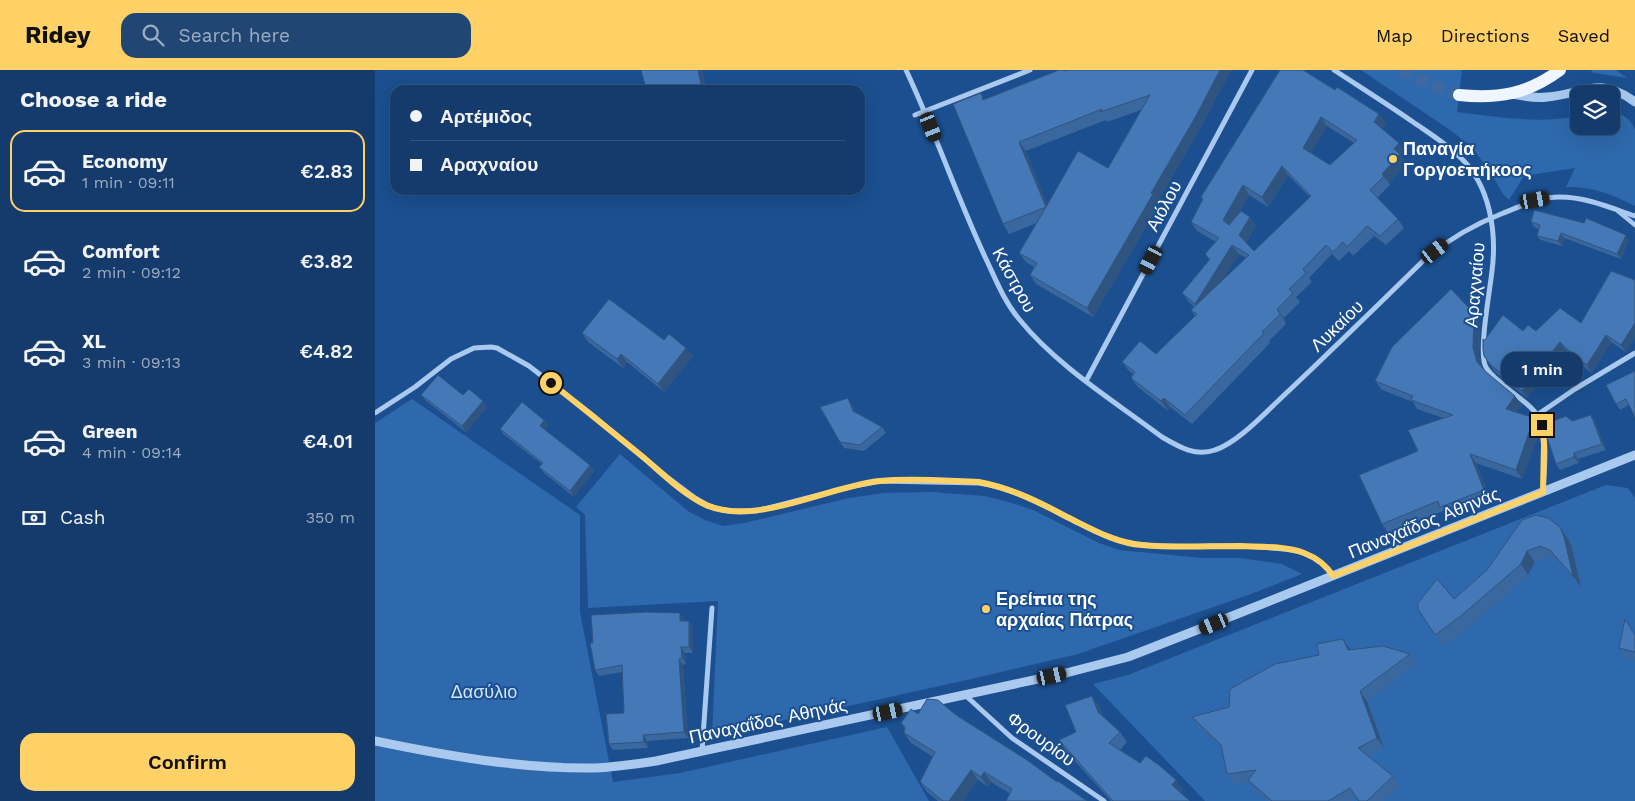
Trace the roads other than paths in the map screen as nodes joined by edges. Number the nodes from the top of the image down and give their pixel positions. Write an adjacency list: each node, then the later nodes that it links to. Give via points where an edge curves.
1 (906, 70): 9 (street, Κάστρου)
2 (1030, 70): 9 (street)
3 (1253, 70): 16 (street, Αιόλου)
4 (1334, 70): 13 (street, Αραχναίου, via 1462,158 1481,186)
5 (1560, 70): 6 (main road, via 1531,88)
6 (1512, 94): 7 (main road, via 1495,97); 8 (street, via 1549,97 1597,87 1612,89)
7 (1459, 95)
8 (1635, 102)
9 (925, 111): 10 (street); 16 (street, Κάστρου, via 978,241 1010,307 1038,341)
10 (915, 115)
11 (1617, 210): 12 (street, Λυκαίου); 13 (street, Λυκαίου, via 1590,201 1561,197 1535,200); 14 (street)
12 (1635, 216)
13 (1490, 218): 18 (street, Αραχναίου, via 1493,264 1483,347 1485,365); 19 (street, Λυκαίου, via 1435,251 1258,420 1226,445)
14 (1635, 225)
15 (1635, 353): 18 (street)
16 (1086, 381): 19 (street, Κάστρου, via 1178,447)
17 (375, 413): 22 (street, via 451,359 474,348 497,348 529,366 688,493 719,509 756,511 880,481 979,482 1016,492 1127,542 1152,546 1258,546 1294,550 1320,561)
18 (1537, 415): 21 (street, Αραχναίου, via 1544,435)
19 (1203, 453)
20 (1635, 456): 21 (street, Παναχαΐδος Αθηνάς)
21 (1543, 492): 22 (street, Παναχαΐδος Αθηνάς)
22 (1333, 576): 24 (street, Παναχαΐδος Αθηνάς, via 1128,656)
23 (711, 608): 26 (street)
24 (965, 696): 26 (street, Παναχαΐδος Αθηνάς); 27 (street, Φρουρίου, via 1012,738)
25 (375, 741): 26 (street, Παναχαΐδος Αθηνάς, via 475,759 570,768 629,765)
26 (702, 751)
27 (1105, 801)

